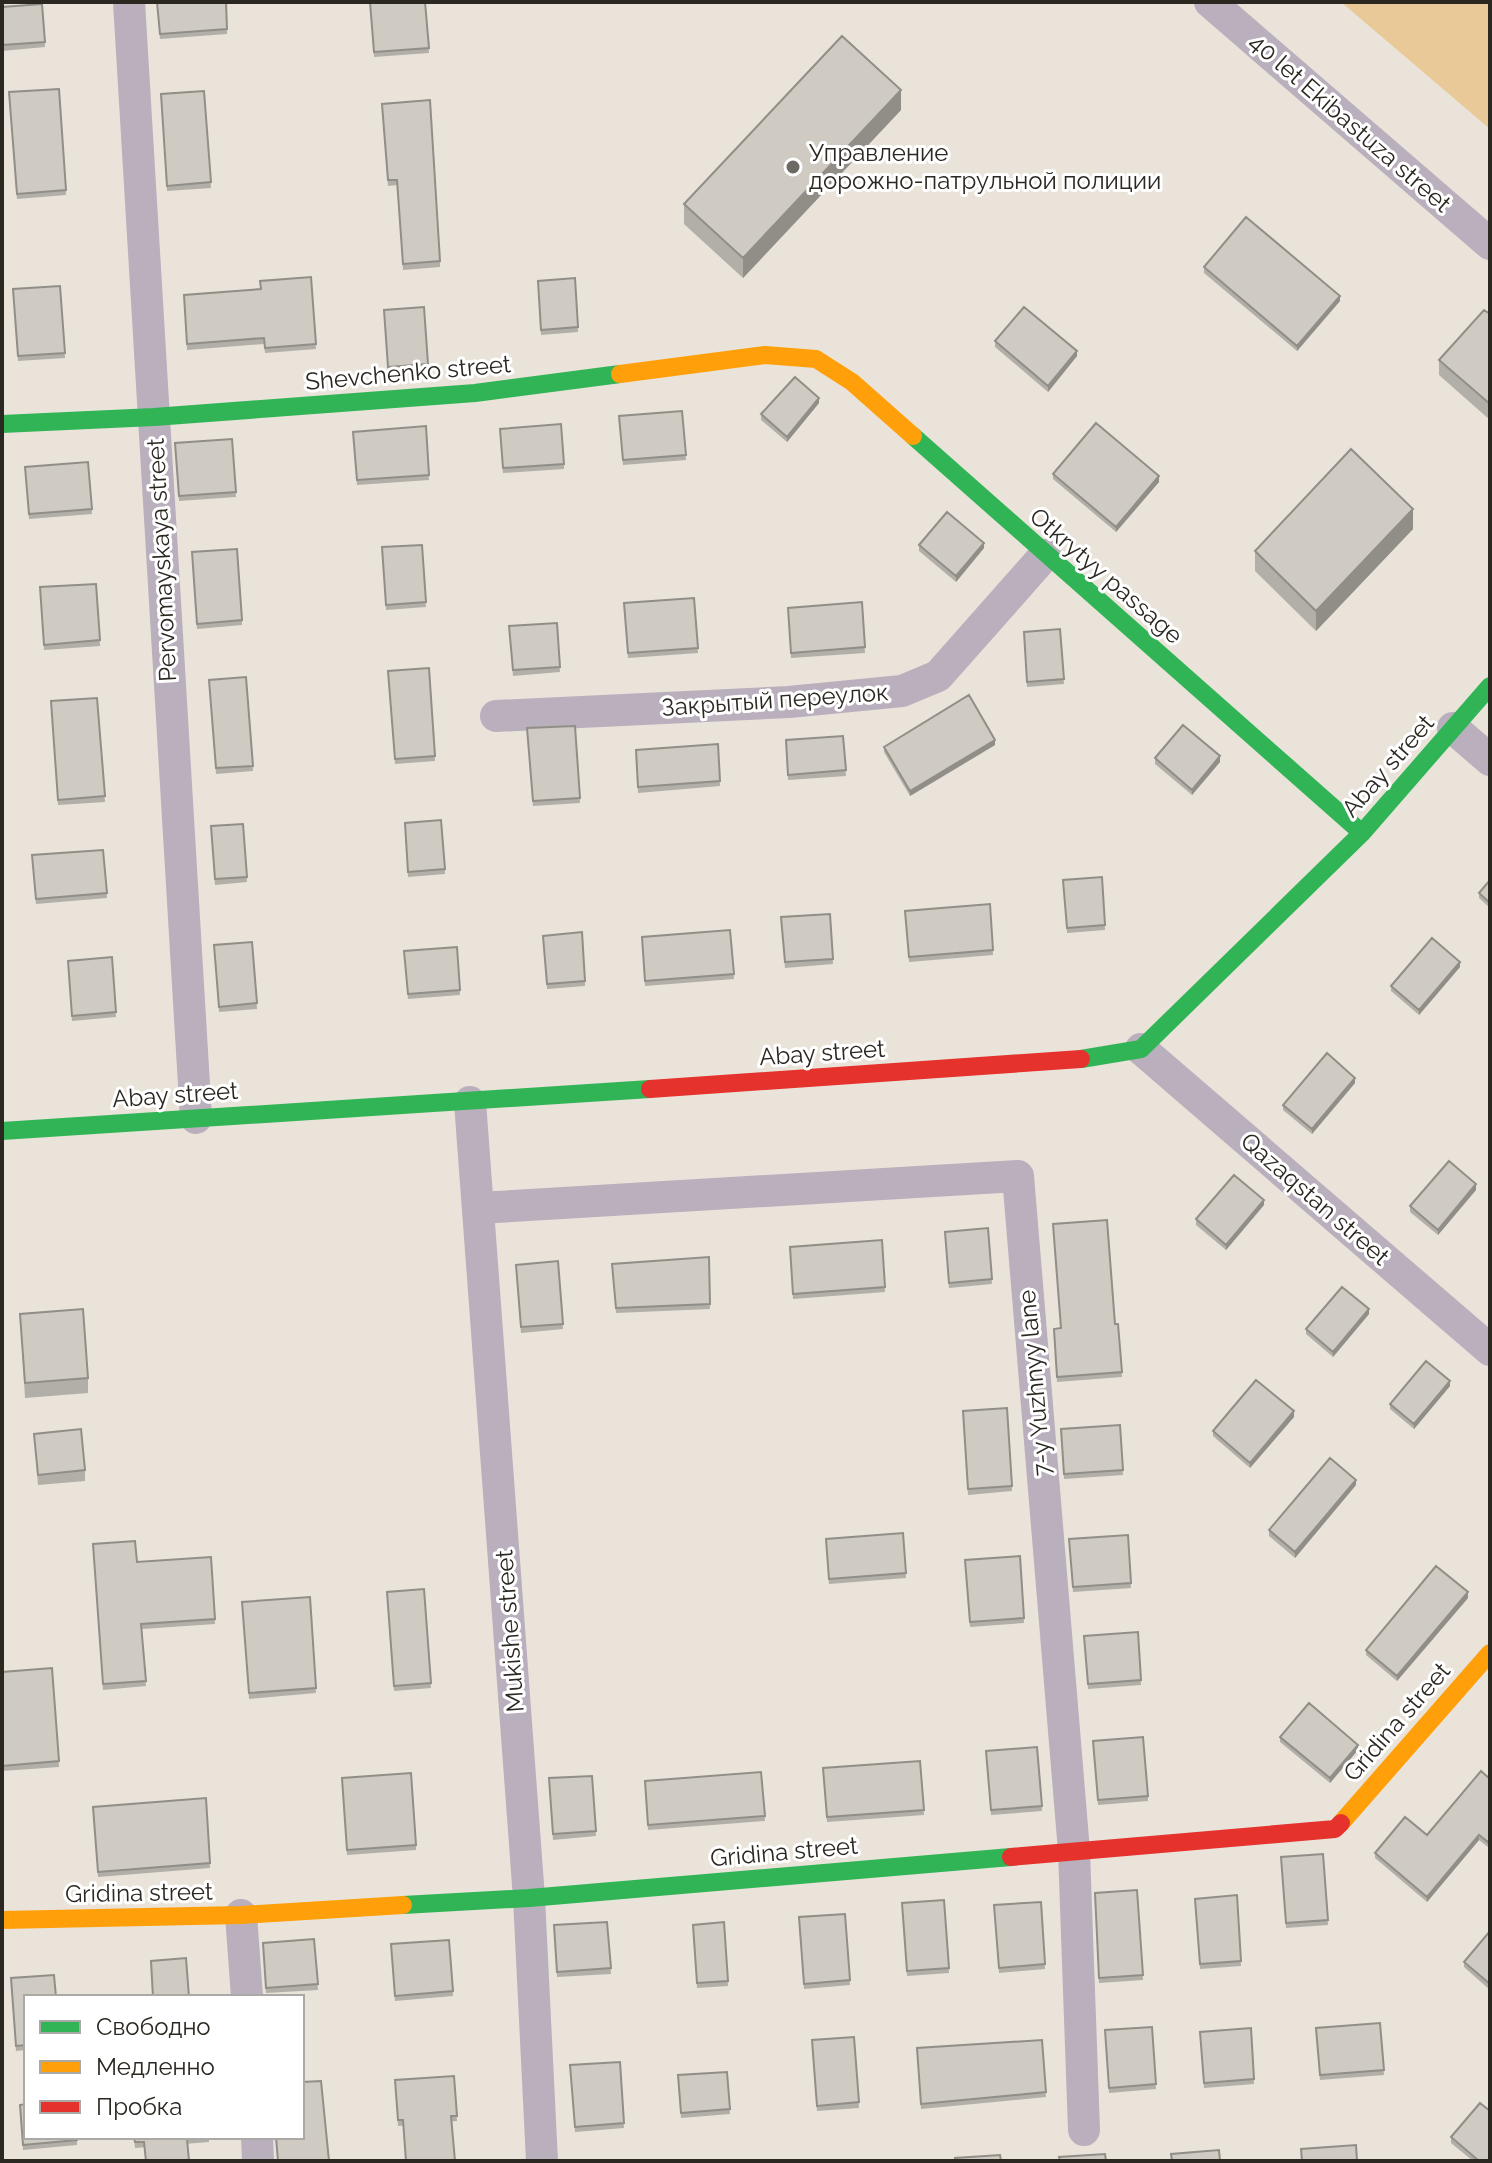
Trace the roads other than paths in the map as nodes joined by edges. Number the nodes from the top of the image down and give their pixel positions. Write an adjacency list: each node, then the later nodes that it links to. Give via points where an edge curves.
1 (129, 2): 5 (street, Pervomayskaya street)
2 (1210, 2): 3 (street, 40 let Ekibastuza street)
3 (1490, 244)
4 (816, 359): 5 (street, Shevchenko street, via 765,355 475,393); 7 (street, Otkrytyy passage, via 852,382)
5 (154, 417): 6 (street, Shevchenko street); 15 (street, Pervomayskaya street)
6 (2, 424)
7 (1045, 555): 9 (street, Закрытый переулок, via 938,676 902,691 789,702); 12 (street, Otkrytyy passage)
8 (1490, 686): 10 (street, Abay street)
9 (496, 716)
10 (1453, 728): 11 (street); 12 (street, Abay street)
11 (1490, 760)
12 (1362, 833): 13 (street, Abay street)
13 (1141, 1049): 14 (street, Abay street, via 1062,1062); 18 (street, Qazaqstan street)
14 (470, 1102): 15 (street, Abay street); 17 (street, Mukishe street)
15 (196, 1118): 16 (street, Abay street)
16 (2, 1131)
17 (479, 1208): 20 (street, 7-y Yuzhnyy lane, via 1018,1176); 21 (street, Mukishe street)
18 (1490, 1350)
19 (1490, 1653): 20 (street, Gridina street, via 1335,1829)
20 (1074, 1851): 21 (street, Gridina street); 25 (street, 7-y Yuzhnyy lane)
21 (529, 1898): 22 (street, Gridina street); 28 (street, Mukishe street)
22 (241, 1915): 23 (street, Gridina street); 24 (street)
23 (2, 1920)
24 (247, 1995)
25 (1084, 2130)
26 (257, 2139): 27 (street)
27 (258, 2161)
28 (542, 2161)

